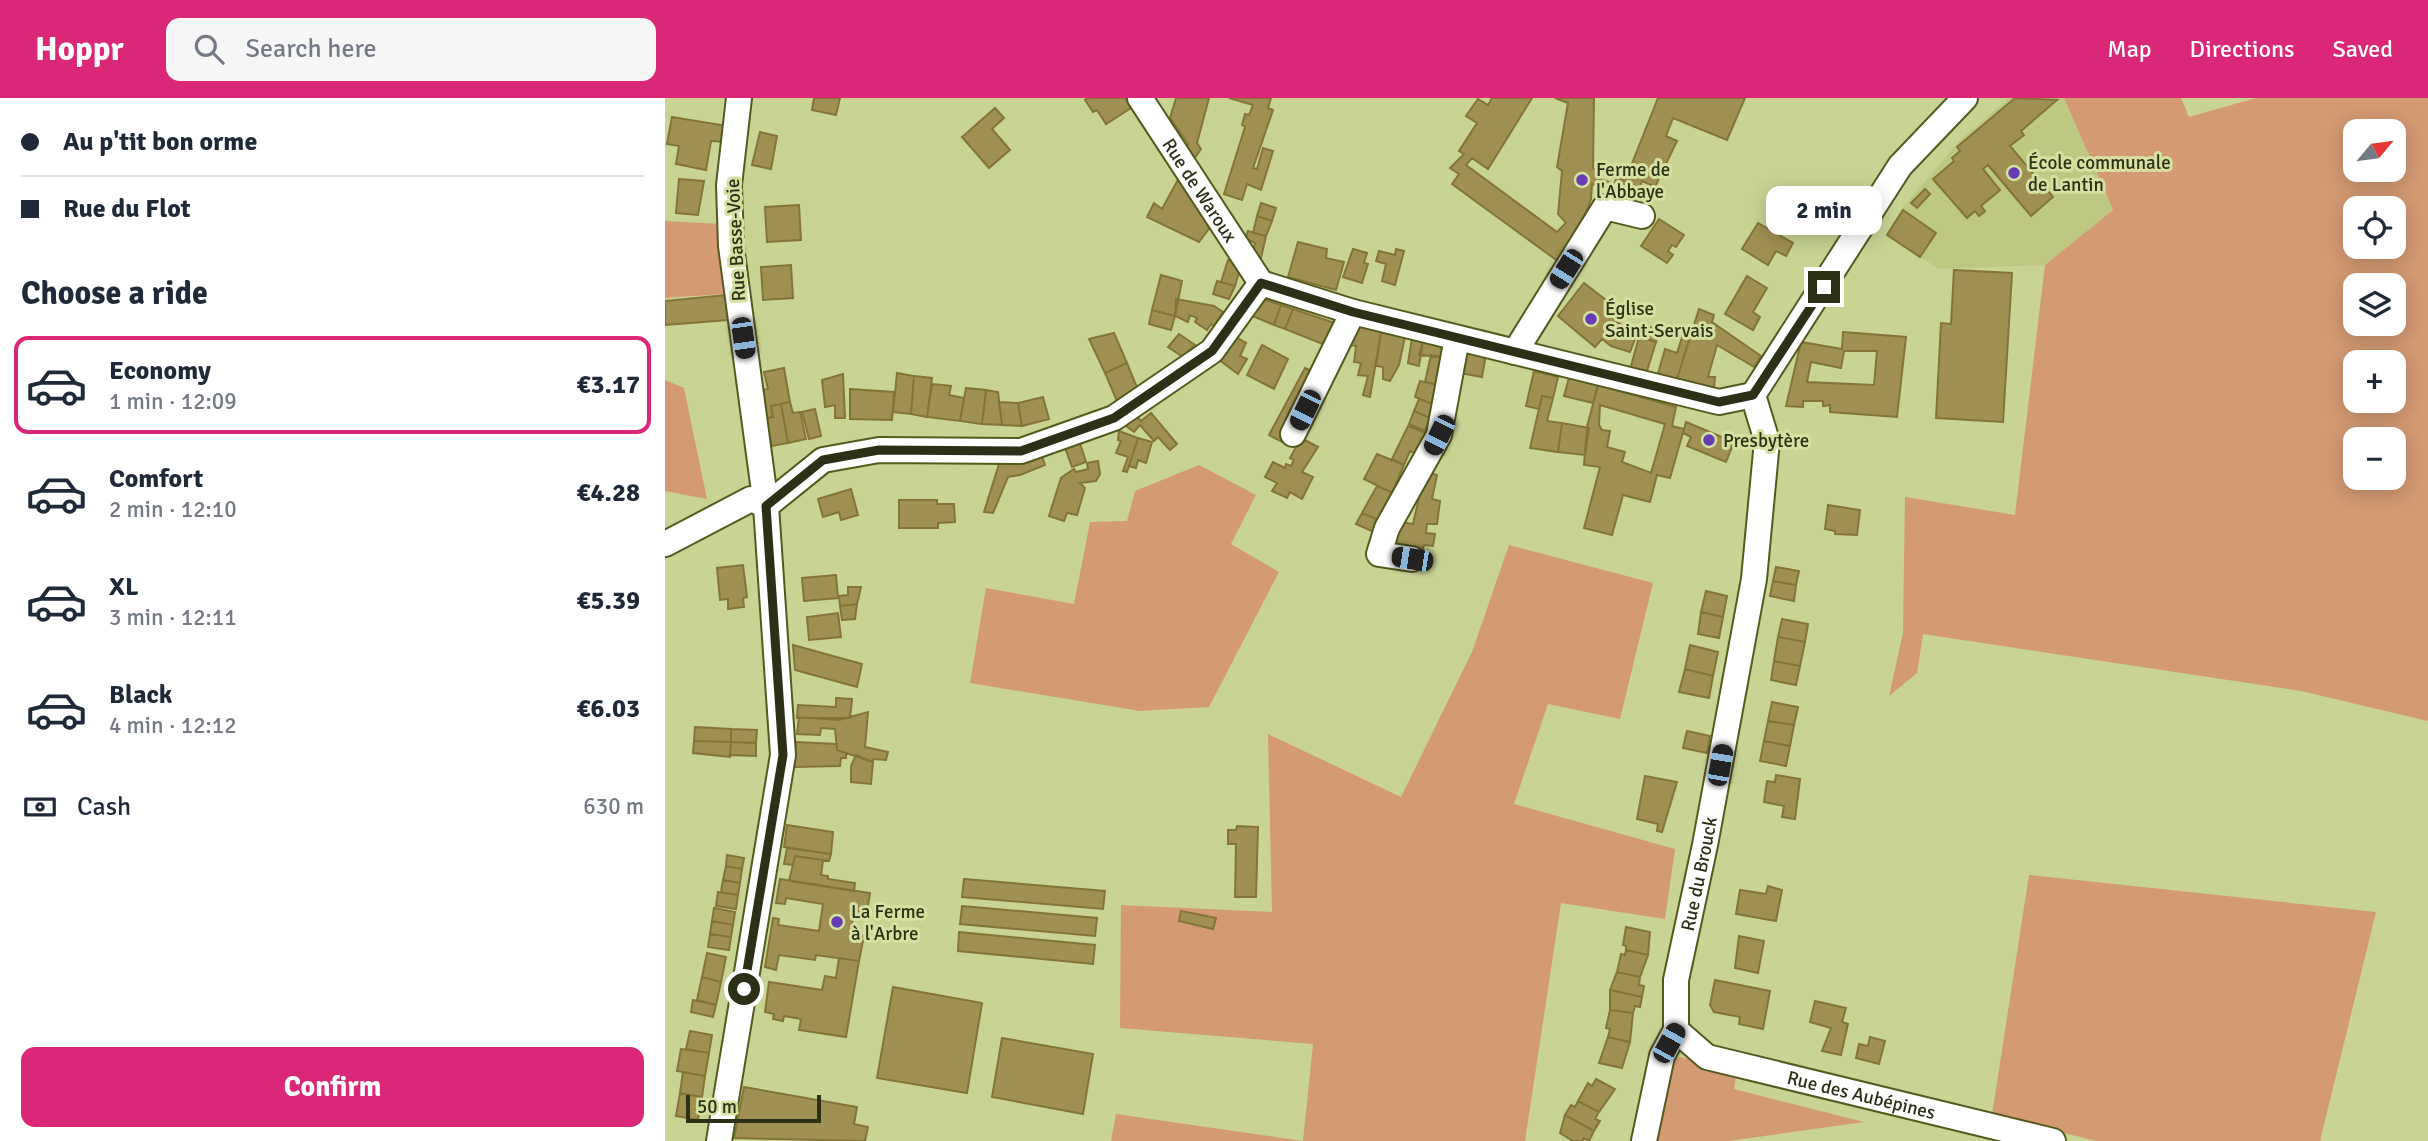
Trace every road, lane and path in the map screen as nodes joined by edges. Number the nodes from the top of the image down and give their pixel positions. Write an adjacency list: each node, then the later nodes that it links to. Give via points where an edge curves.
1 (739, 98): 11 (street, Rue Basse-Voie, via 729,185 731,246)
2 (1140, 98): 5 (street, Rue de Waroux)
3 (1965, 98): 9 (street, via 1900,166)
4 (1642, 216): 8 (street, via 1605,207)
5 (1261, 283): 6 (street); 11 (street, via 1212,351 1114,418 1021,451 879,450 823,460)
6 (1353, 312): 7 (street); 10 (street)
7 (1457, 338): 8 (street); 13 (street, via 1439,435 1387,528 1379,554)
8 (1515, 352): 9 (street, via 1719,402)
9 (1753, 395): 14 (street, Rue du Brouck, via 1767,441 1754,579 1677,980)
10 (1293, 434)
11 (766, 506): 12 (street, via 751,499); 15 (street, Rue Basse-Voie, via 783,755)
12 (665, 544)
13 (1412, 559)
14 (1677, 1030): 16 (street, Rue du Brouck, via 1662,1056); 17 (street, Rue des Aubépines, via 1707,1057)
15 (719, 1141)
16 (1644, 1141)
17 (2053, 1141)

